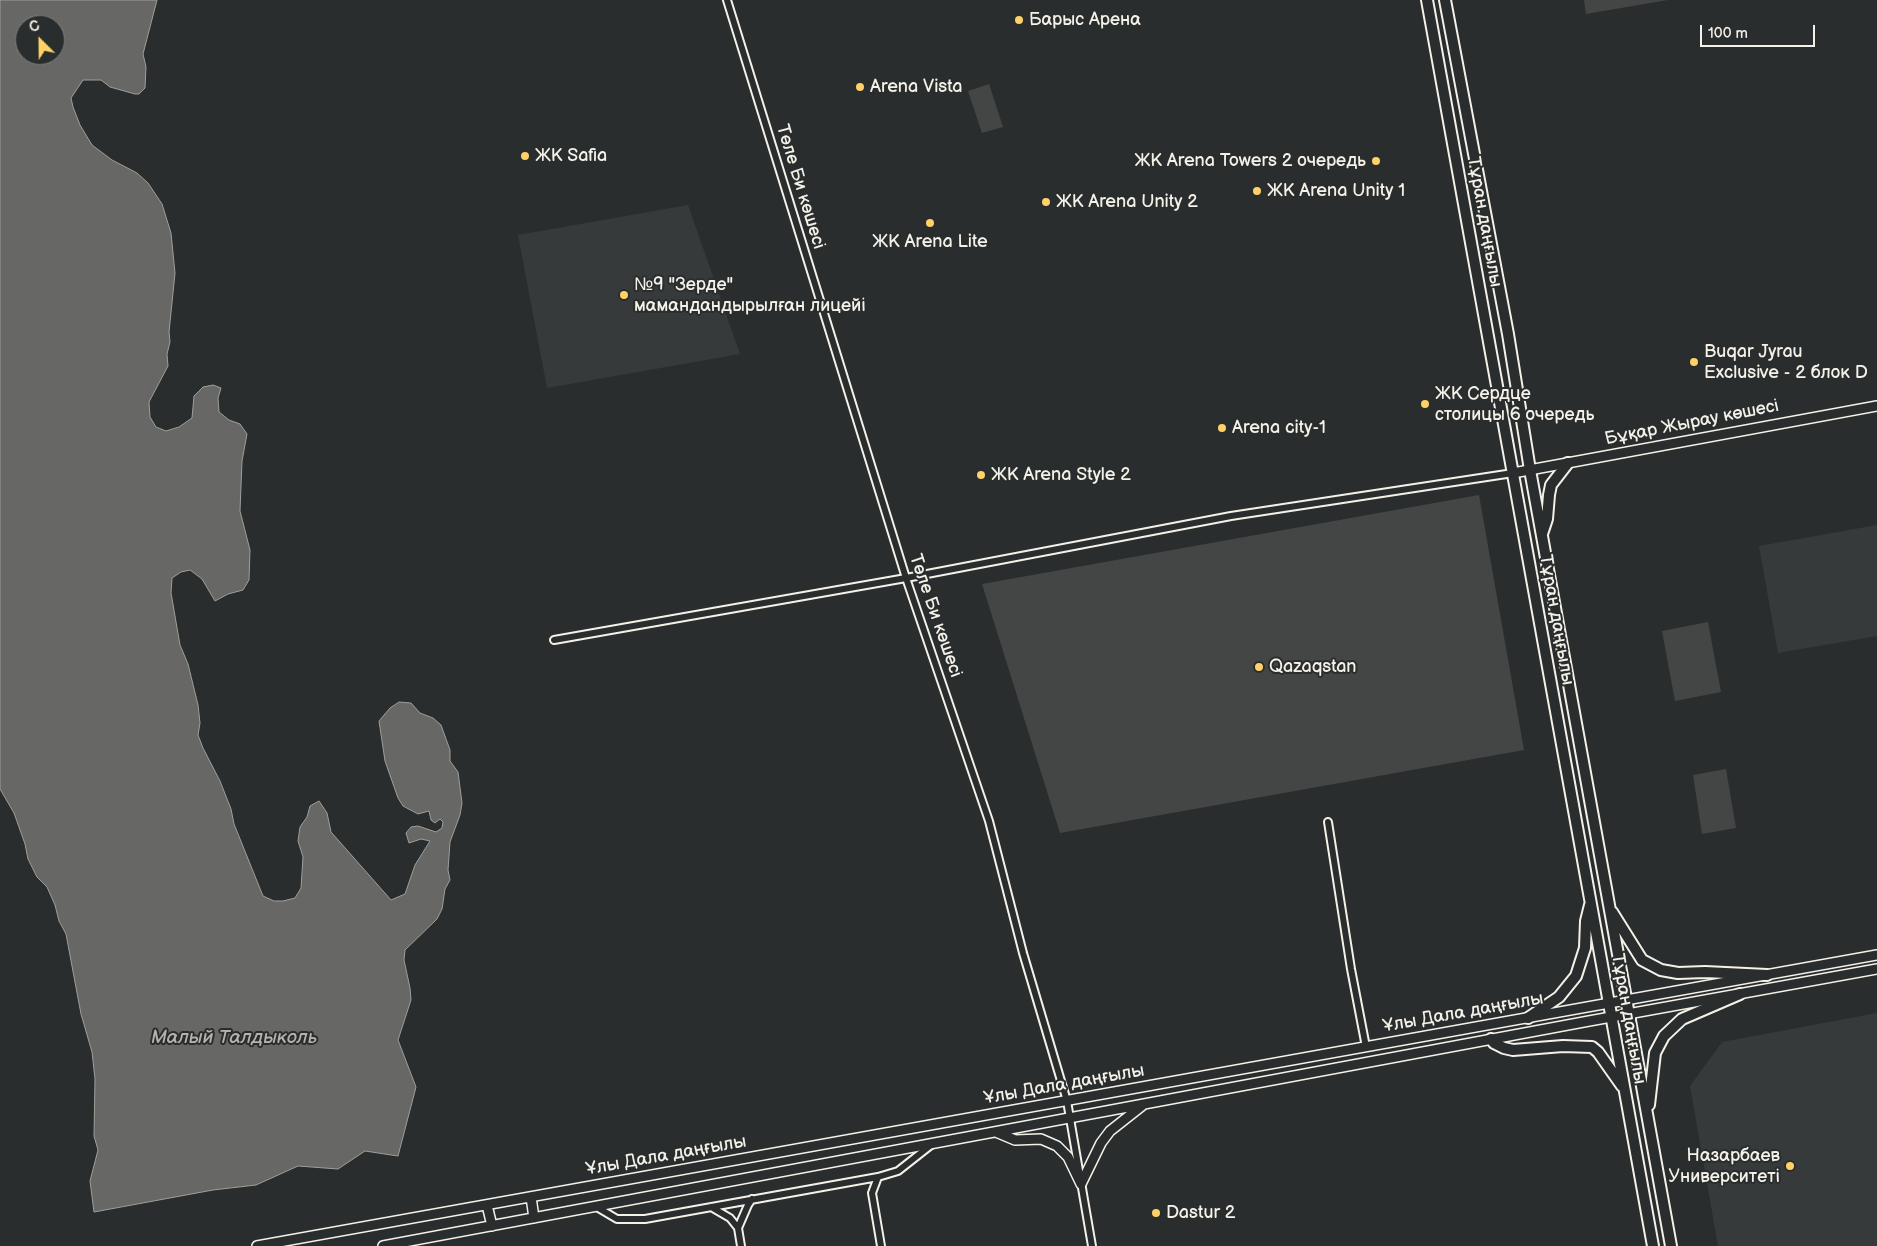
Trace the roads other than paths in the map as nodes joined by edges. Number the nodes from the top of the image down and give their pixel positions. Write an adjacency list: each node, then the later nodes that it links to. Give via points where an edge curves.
1 (727, 0): 9 (street, Төле Би көшесі)
2 (1427, 0): 7 (main road, Тұран даңғылы)
3 (1445, 0): 6 (main road, Тұран даңғылы, via 1508,334)
4 (1877, 406): 5 (street, Бұқар Жырау көшесі)
5 (1568, 463): 6 (street, Бұқар Жырау көшесі); 8 (main road, via 1551,485)
6 (1530, 470): 7 (street, Бұқар Жырау көшесі); 8 (main road, Тұран даңғылы)
7 (1513, 473): 9 (street, via 1231,516); 12 (main road, Тұран даңғылы)
8 (1542, 535): 13 (main road, Тұран даңғылы)
9 (906, 578): 10 (street); 26 (street, Төле Би көшесі, via 989,821 1023,953)
10 (554, 640)
11 (1328, 822): 24 (street)
12 (1591, 901): 19 (main road, Тұран даңғылы); 22 (main road, via 1585,948 1576,976 1559,997)
13 (1609, 906): 16 (main road, via 1636,953 1661,970); 18 (main road, Тұран даңғылы)
14 (1877, 955): 16 (street, Ұлы Дала даңғылы)
15 (1877, 969): 17 (street, Ұлы Дала даңғылы)
16 (1767, 975): 18 (street, Ұлы Дала даңғылы)
17 (1740, 994): 20 (street, Ұлы Дала даңғылы); 29 (main road, via 1682,1019 1664,1036 1654,1052)
18 (1626, 1001): 19 (street, Ұлы Дала даңғылы); 20 (main road, Тұран даңғылы)
19 (1610, 1004): 21 (main road, Тұран даңғылы); 22 (street, Ұлы Дала даңғылы)
20 (1628, 1014): 21 (street, Ұлы Дала даңғылы); 29 (main road, Тұран даңғылы)
21 (1612, 1016): 23 (street, Ұлы Дала даңғылы); 25 (main road, Тұран даңғылы)
22 (1528, 1018): 24 (street, Ұлы Дала даңғылы)
23 (1490, 1039): 25 (main road, via 1513,1050 1592,1047); 27 (street, Ұлы Дала даңғылы)
24 (1366, 1047): 26 (street, Ұлы Дала даңғылы)
25 (1624, 1089): 47 (main road, Тұран даңғылы)
26 (1067, 1101): 28 (street, Төле Би көшесі); 34 (street, Ұлы Дала даңғылы)
27 (1145, 1104): 28 (street, Ұлы Дала даңғылы); 33 (street, via 1110,1131)
28 (1070, 1118): 30 (street, Ұлы Дала даңғылы); 33 (street, Төле Би көшесі)
29 (1648, 1121): 48 (main road, Тұран даңғылы)
30 (996, 1132): 31 (street, Ұлы Дала даңғылы); 33 (street, via 1015,1140 1040,1139 1057,1146 1068,1157)
31 (933, 1143): 32 (street, via 898,1171); 37 (street, Ұлы Дала даңғылы)
32 (878, 1177): 35 (street); 45 (street, via 872,1193)
33 (1081, 1184): 46 (street, Төле Би көшесі)
34 (531, 1197): 36 (street, Ұлы Дала даңғылы); 39 (street)
35 (752, 1199): 38 (street); 41 (street)
36 (487, 1205): 40 (street); 42 (street, Ұлы Дала даңғылы)
37 (596, 1206): 38 (street, via 617,1219 646,1219); 39 (street, Ұлы Дала даңғылы)
38 (711, 1207): 41 (street, via 730,1218)
39 (534, 1218): 40 (street, Ұлы Дала даңғылы)
40 (492, 1226): 43 (street, Ұлы Дала даңғылы)
41 (738, 1228): 44 (street)
42 (257, 1246)
43 (383, 1246)
44 (741, 1246)
45 (880, 1246)
46 (1092, 1246)
47 (1653, 1246)
48 (1670, 1246)

